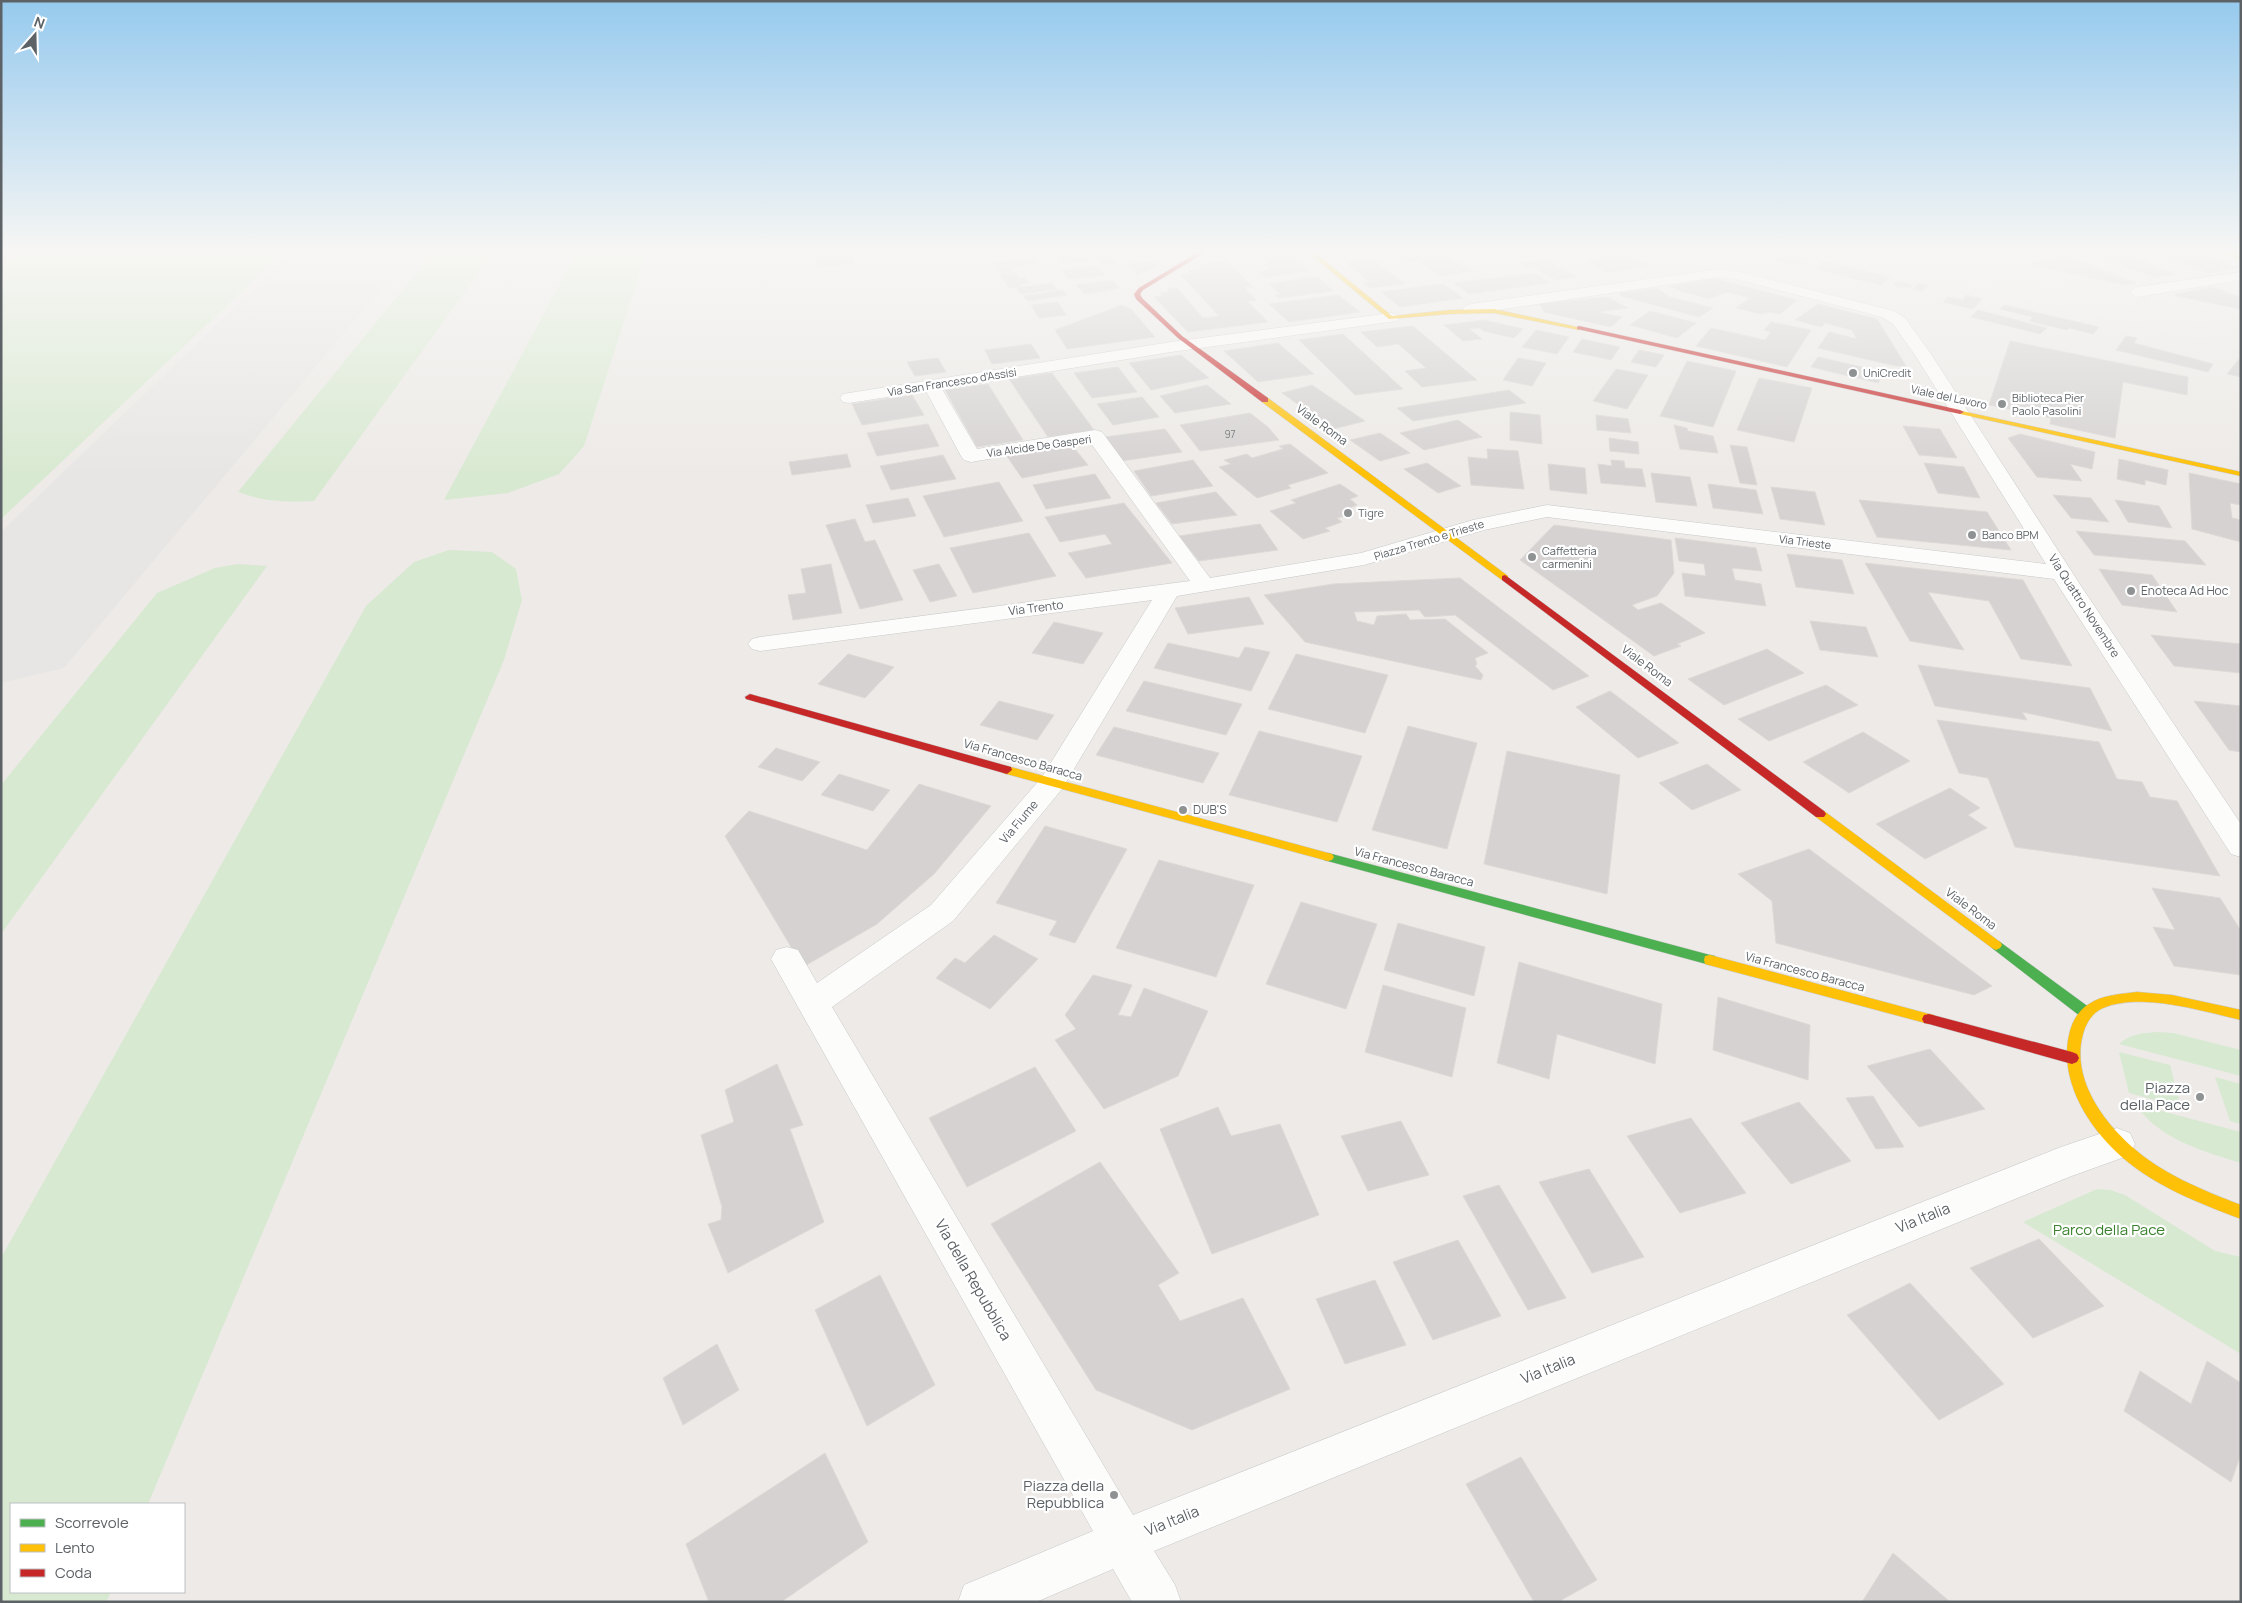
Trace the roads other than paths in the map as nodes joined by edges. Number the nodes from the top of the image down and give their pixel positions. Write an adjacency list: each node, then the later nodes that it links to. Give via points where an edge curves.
1 (1168, 325): 5 (street, Viale Roma)
2 (1340, 325): 5 (street, Via San Francesco d'Assisi)
3 (1565, 325): 8 (street, Viale del Lavoro)
4 (1902, 325): 8 (street, Via Quattro Novembre)
5 (1190, 345): 6 (street, Via San Francesco d'Assisi); 11 (street, Viale Roma)
6 (931, 385): 7 (street, Via San Francesco d'Assisi); 14 (street, Via Alcide De Gasperi, via 970,456 1095,436)
7 (849, 398)
8 (1959, 412): 9 (street, Viale del Lavoro); 13 (street, Via Quattro Novembre)
9 (2241, 474)
10 (1547, 511): 11 (street, Piazza Trento e Trieste); 13 (street, Via Trieste)
11 (1446, 534): 12 (street, Piazza Trento e Trieste, via 1364,559); 22 (street, Viale Roma)
12 (1311, 569): 14 (street, Via Trento)
13 (2062, 573): 19 (street, Via Quattro Novembre)
14 (1204, 585): 15 (street, Via Trento)
15 (1169, 591): 16 (street, Via Trento); 18 (street, Via Fiume)
16 (760, 644)
17 (750, 697): 18 (street, Via Francesco Baracca)
18 (1052, 782): 21 (street, Via Fiume, via 942,912); 24 (street, Via Francesco Baracca)
19 (2241, 848)
20 (787, 959): 21 (street, Via della Repubblica)
21 (812, 1003): 27 (street, Via della Repubblica)
22 (2085, 1012): 23 (street, via 2116,1000 2151,998); 24 (street, via 2072,1044)
23 (2241, 1015)
24 (2072, 1058): 25 (street, via 2090,1109)
25 (2117, 1144): 26 (street, via 2167,1179); 27 (street, Via Italia, via 2052,1166)
26 (2241, 1212)
27 (1124, 1541): 28 (street, Via Italia); 29 (street, Via della Repubblica)
28 (981, 1602)
29 (1158, 1602)

